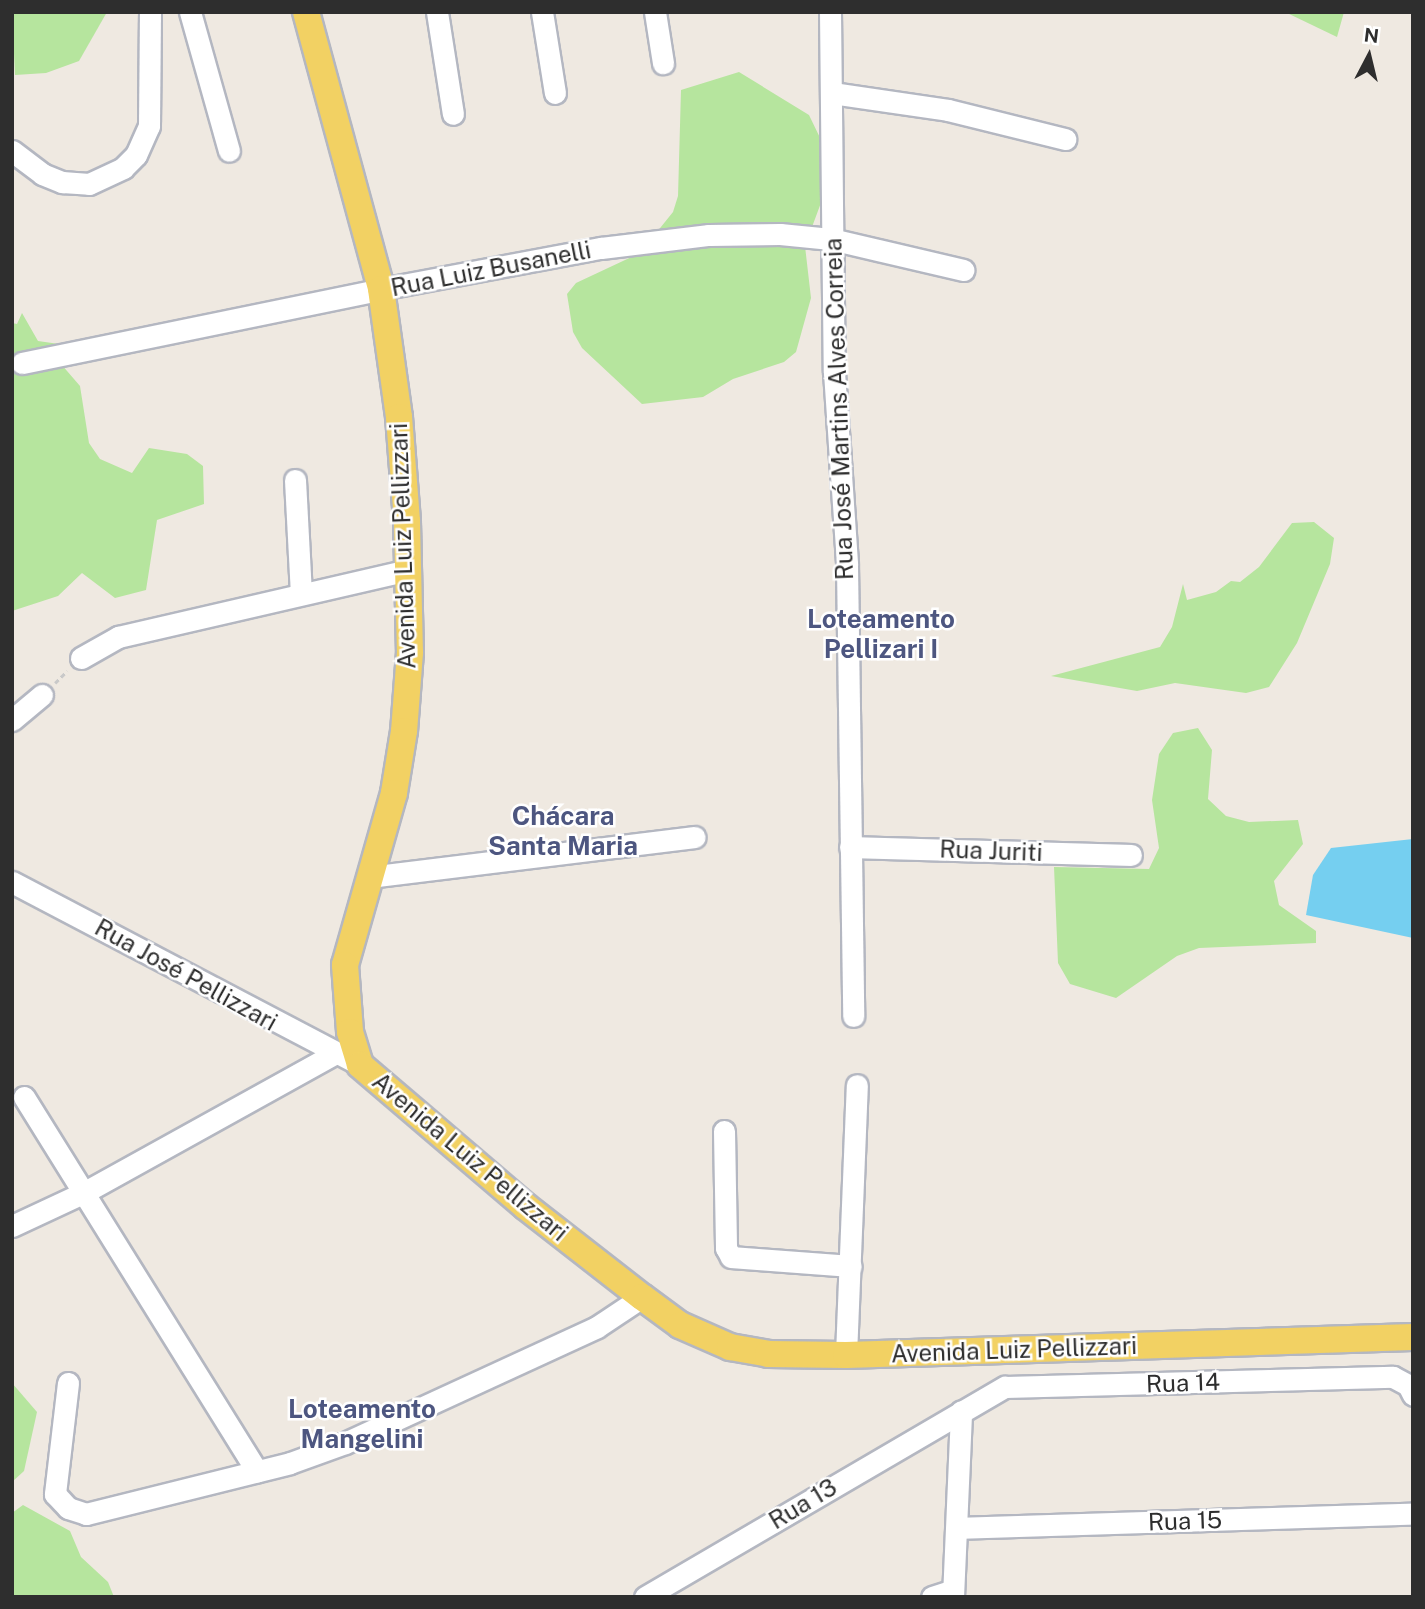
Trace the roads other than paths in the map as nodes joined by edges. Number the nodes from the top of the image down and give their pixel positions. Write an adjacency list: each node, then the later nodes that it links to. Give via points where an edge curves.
1 (150, 12): 13 (street, via 149,126 140,149 123,168 89,184 62,183 42,174)
2 (190, 12): 14 (street)
3 (306, 12): 17 (main road, Avenida Luiz Pellizzari)
4 (437, 12): 11 (street)
5 (542, 12): 9 (street)
6 (655, 12): 8 (street)
7 (830, 12): 10 (street, Rua José Martins Alves Correia)
8 (663, 63)
9 (555, 93)
10 (832, 93): 12 (street, via 948,110); 15 (street, Rua José Martins Alves Correia)
11 (453, 114)
12 (1065, 139)
13 (12, 150)
14 (229, 151)
15 (831, 239): 16 (street, Rua Luiz Busanelli); 17 (street, Rua Luiz Busanelli, via 780,233 709,235 601,248); 26 (street, Rua José Martins Alves Correia, via 847,565)
16 (963, 270)
17 (382, 289): 18 (street, Rua Luiz Busanelli); 20 (main road, Avenida Luiz Pellizzari, via 400,430)
18 (22, 363)
19 (295, 481): 21 (street)
20 (409, 570): 21 (street); 28 (main road, Avenida Luiz Pellizzari, via 404,731 394,793)
21 (301, 594): 22 (street, via 118,638)
22 (80, 657)
23 (42, 695): 24 (street)
24 (12, 720)
25 (695, 837): 28 (street)
26 (850, 847): 27 (street, Rua Juriti); 30 (street, Rua José Martins Alves Correia)
27 (1131, 855)
28 (369, 877): 32 (main road, Avenida Luiz Pellizzari, via 345,965 350,1032)
29 (12, 882): 31 (street, Rua José Pellizzari)
30 (853, 1016)
31 (334, 1054): 32 (street, Rua José Pellizzari); 36 (street)
32 (360, 1065): 39 (main road, Avenida Luiz Pellizzari, via 525,1206)
33 (857, 1085): 38 (street)
34 (24, 1097): 36 (street)
35 (724, 1130): 38 (street, via 726,1248 731,1257)
36 (85, 1192): 37 (street); 45 (street)
37 (12, 1226)
38 (851, 1266): 41 (street)
39 (642, 1297): 41 (main road, Avenida Luiz Pellizzari, via 680,1325 730,1347 768,1354); 45 (street, via 597,1327 396,1422)
40 (1413, 1337): 41 (main road, Avenida Luiz Pellizzari)
41 (846, 1355)
42 (68, 1383): 45 (street, via 54,1480 55,1494 68,1508 86,1514)
43 (1410, 1390): 44 (street, Rua 14, via 1392,1377 1004,1387)
44 (961, 1411): 47 (street); 49 (street, Rua 13)
45 (257, 1472)
46 (1413, 1514): 47 (street, Rua 15)
47 (957, 1528): 48 (street)
48 (953, 1593): 50 (street)
49 (645, 1597)
50 (932, 1597)

